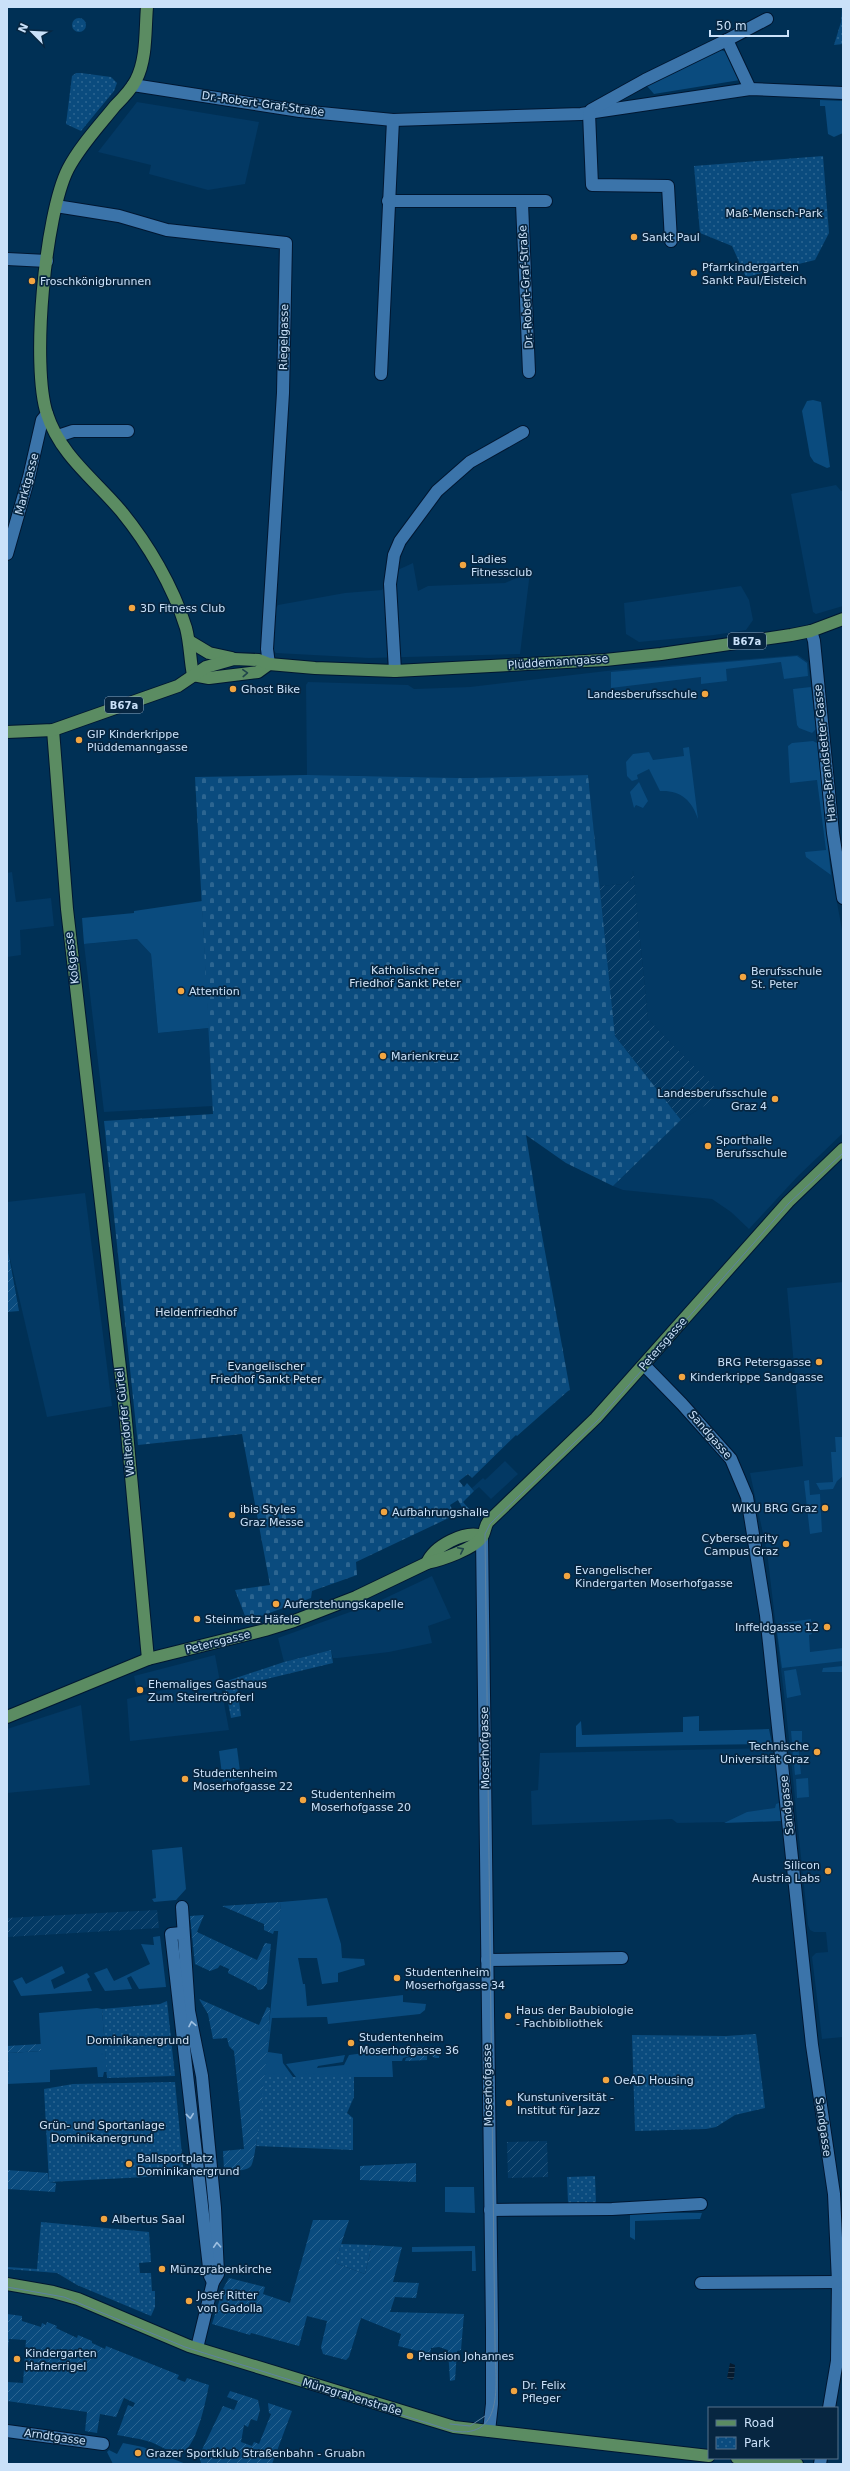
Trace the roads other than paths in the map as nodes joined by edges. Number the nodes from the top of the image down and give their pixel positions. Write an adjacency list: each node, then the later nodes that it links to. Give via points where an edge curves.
1 (147, 7): 4 (main road, via 145,42 140,69)
2 (767, 19): 3 (street)
3 (727, 40): 5 (street); 7 (street, via 645,80)
4 (133, 85): 8 (street, Dr.-Robert-Graf-Straße, via 300,111); 12 (main road, via 77,154 62,183)
5 (750, 89): 6 (street, Dr.-Robert-Graf-Straße); 7 (street, Dr.-Robert-Graf-Straße)
6 (843, 92)
7 (589, 113): 8 (street, Dr.-Robert-Graf-Straße); 13 (street, via 592,185 668,186)
8 (393, 120): 9 (street)
9 (388, 201): 11 (street); 17 (street)
10 (546, 201): 11 (street)
11 (522, 203): 16 (street, Dr.-Robert-Graf-Straße)
12 (56, 206): 15 (main road); 27 (street, Riegelgasse, via 124,217 167,230 286,243 283,393 267,649)
13 (671, 241)
14 (7, 259): 15 (street)
15 (47, 261): 18 (main road, via 41,346)
16 (529, 372)
17 (381, 374)
18 (47, 414): 21 (main road); 22 (street, Marktgasse, via 42,420)
19 (128, 431): 21 (street, via 73,431)
20 (523, 432): 28 (street, via 470,462 437,491 400,541 394,555 390,584)
21 (58, 436): 25 (main road, via 68,454 120,509 147,547 172,593)
22 (7, 554)
23 (843, 619): 24 (main road, Plüddemanngasse / B67a)
24 (811, 631): 28 (main road, Plüddemanngasse / B67a, via 605,660); 32 (street, Hans-Brandstetter-Gasse, via 833,833)
25 (189, 641): 26 (main road, via 208,653); 29 (main road)
26 (234, 659): 27 (main road, Plüddemanngasse / B67a, via 260,660); 29 (main road, Plüddemanngasse / B67a, via 206,667)
27 (269, 664): 28 (main road, Plüddemanngasse / B67a); 29 (main road, one-way to 27, via 209,678 258,672)
28 (395, 671)
29 (193, 675): 30 (main road, Plüddemanngasse / B67a, via 178,686)
30 (53, 730): 31 (main road, Plüddemanngasse / B67a); 34 (main road, Koßgasse, via 67,909)
31 (7, 732)
32 (843, 898)
33 (843, 1149): 35 (main road, Petersgasse, via 788,1202)
34 (99, 1185): 37 (main road, Waltendorfer Gürtel, via 125,1411)
35 (644, 1365): 36 (main road, Petersgasse, via 596,1418 488,1522); 50 (street, Sandgasse, via 731,1459 747,1497 766,1615 812,2045 834,2194)
36 (482, 1536): 37 (main road, Petersgasse, via 464,1549 439,1561 427,1563 356,1597 294,1621); 41 (street, Moserhofgasse)
37 (148, 1659): 38 (main road, Petersgasse)
38 (7, 1717)
39 (182, 1907): 42 (street, via 176,1933)
40 (622, 1958): 41 (street)
41 (487, 1960): 48 (street, Moserhofgasse)
42 (180, 1975): 43 (street, one-way to 42); 44 (street)
43 (202, 2076): 44 (street); 45 (street)
44 (186, 2077): 46 (street, one-way to 46)
45 (212, 2176): 46 (street); 49 (street, one-way to 45, via 218,2274)
46 (198, 2180): 49 (street, via 210,2276)
47 (701, 2204): 48 (street, via 612,2209)
48 (490, 2210): 56 (street, Moserhofgasse, via 492,2404)
49 (213, 2282): 53 (street)
50 (838, 2282): 51 (street); 54 (street, Sandgasse, via 837,2361)
51 (701, 2283)
52 (7, 2284): 53 (main road, Münzgrabenstraße, via 78,2299)
53 (197, 2348): 56 (main road, Münzgrabenstraße, via 439,2423 468,2430)
54 (829, 2407)
55 (7, 2430): 57 (street, Arndtgasse)
56 (489, 2431): 58 (main road, Münzgrabenstraße)
57 (103, 2444)
58 (708, 2457)
59 (747, 2459): 60 (main road)
60 (797, 2464)

